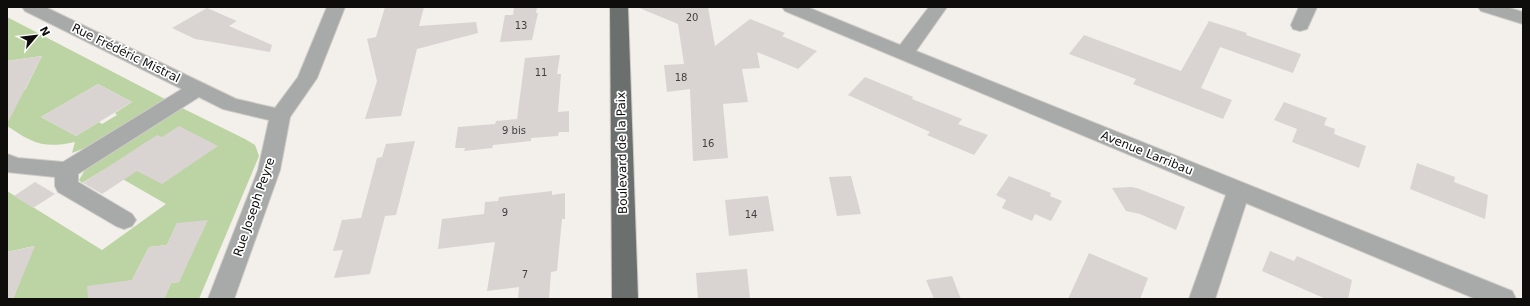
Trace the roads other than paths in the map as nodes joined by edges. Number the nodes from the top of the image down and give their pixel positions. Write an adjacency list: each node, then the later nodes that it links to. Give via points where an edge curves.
1 (31, 7): 11 (street, Rue Frédéric Mistral)
2 (336, 7): 12 (street, Rue Joseph Peyre, via 307,78)
3 (619, 7): 18 (main road, Boulevard de la Paix)
4 (791, 7): 10 (street, Avenue Larribau)
5 (938, 7): 10 (street)
6 (1308, 7): 9 (street)
7 (1487, 7): 8 (street)
8 (1523, 18)
9 (1300, 25)
10 (904, 53): 15 (street, Avenue Larribau)
11 (198, 88): 12 (street, Rue Frédéric Mistral, via 230,104); 14 (street, Rue Frédéric Mistral)
12 (280, 116): 17 (street, Rue Joseph Peyre, via 269,170)
13 (7, 162): 14 (street, via 13,166)
14 (68, 170): 16 (street, via 66,186)
15 (1239, 190): 19 (street); 20 (street, Avenue Larribau)
16 (124, 220)
17 (221, 299)
18 (625, 299)
19 (1202, 299)
20 (1503, 299)

